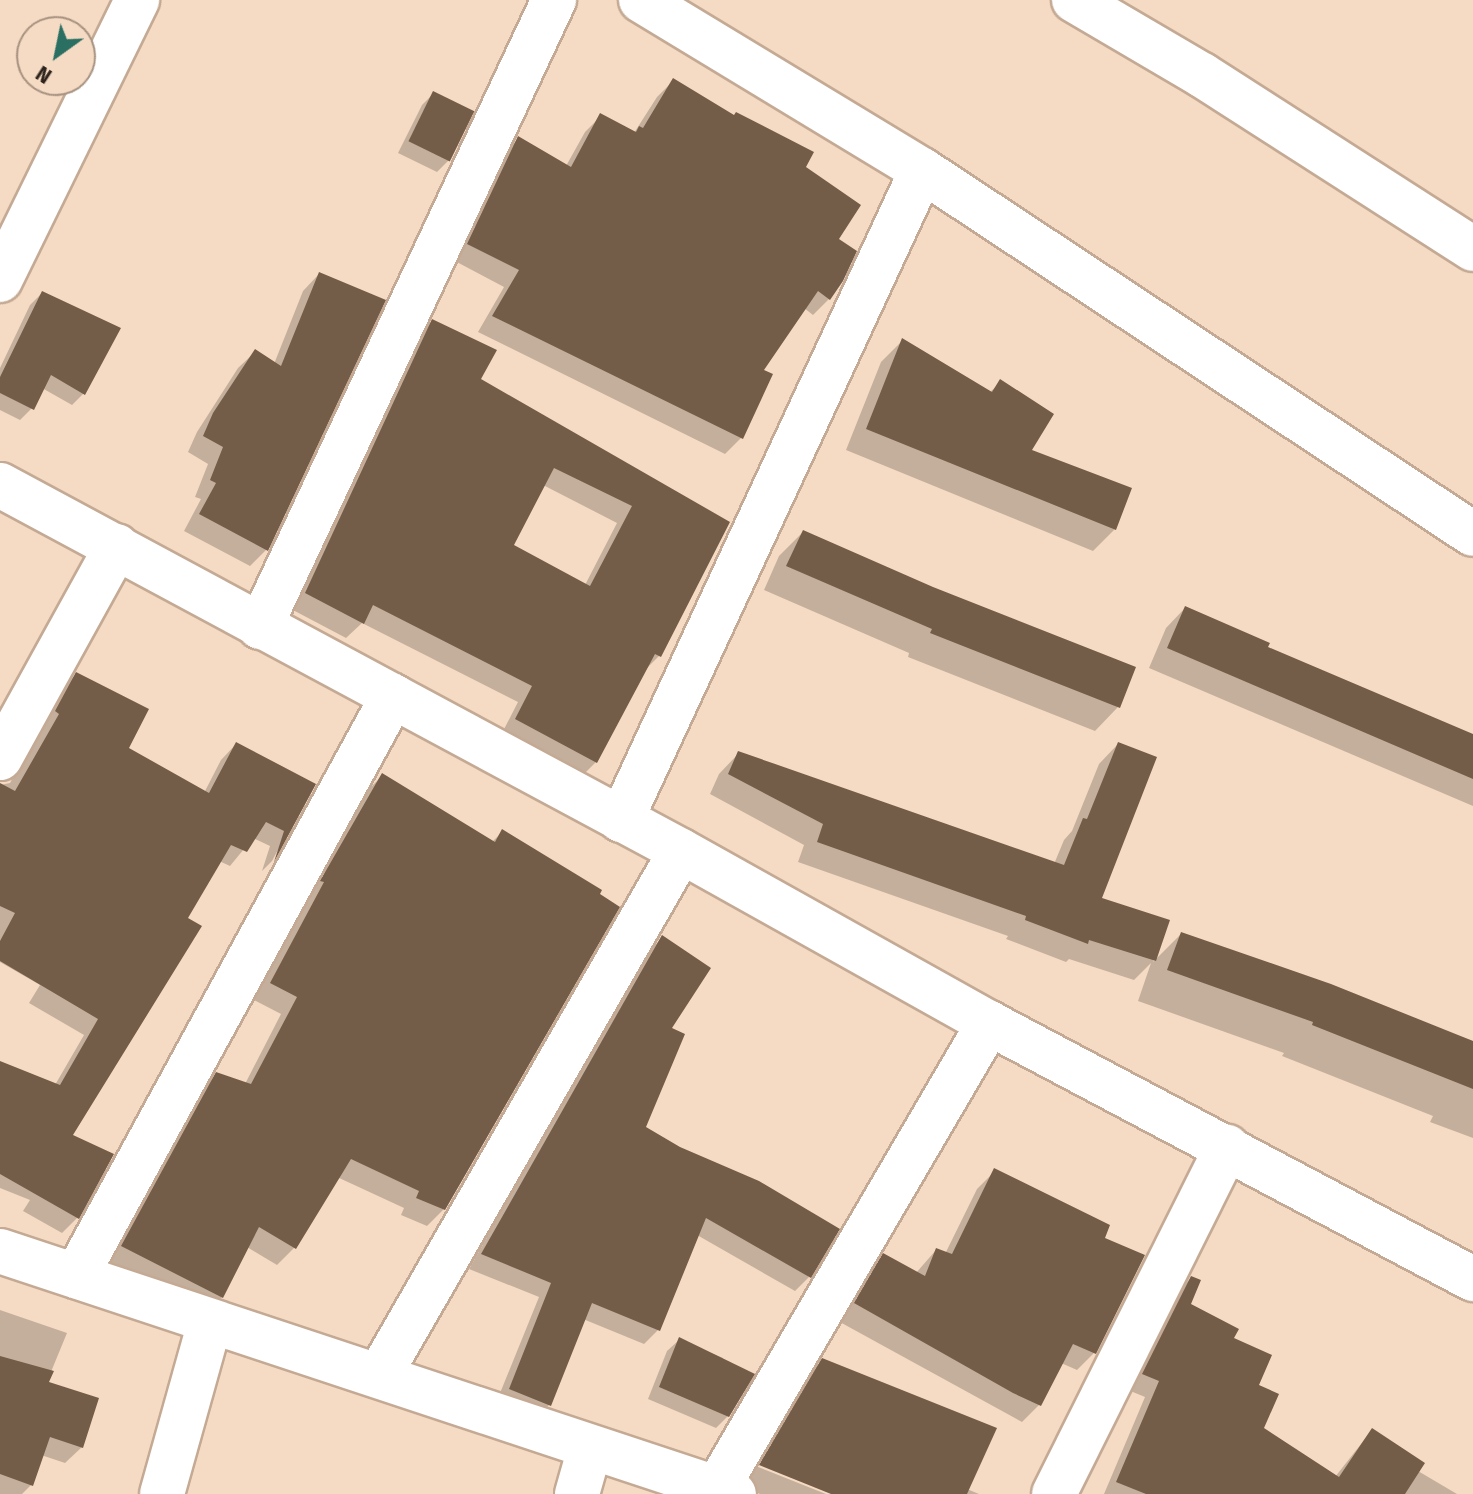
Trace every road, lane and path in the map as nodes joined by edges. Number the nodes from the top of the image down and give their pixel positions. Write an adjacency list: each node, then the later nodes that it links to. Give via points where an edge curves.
1 (137, 0): 7 (street)
2 (554, 0): 11 (street)
3 (641, 0): 5 (street)
4 (1074, 0): 6 (street, via 1202,75)
5 (922, 170): 9 (street); 14 (street)
6 (1473, 249)
7 (0, 280)
8 (0, 485): 10 (street)
9 (1473, 534)
10 (117, 546): 11 (street); 13 (street)
11 (260, 627): 12 (street)
12 (393, 696): 14 (street); 19 (street)
13 (0, 758)
14 (621, 820): 15 (street)
15 (681, 851): 16 (street); 22 (street)
16 (989, 1023): 17 (street); 24 (street)
17 (1227, 1147): 20 (street); 27 (street)
18 (0, 1251): 19 (street)
19 (76, 1276): 21 (street)
20 (1473, 1279)
21 (210, 1322): 22 (street); 25 (street)
22 (380, 1374): 23 (street)
23 (590, 1448): 24 (street); 26 (street)
24 (726, 1491)
25 (162, 1494)
26 (577, 1494)
27 (1054, 1494)

